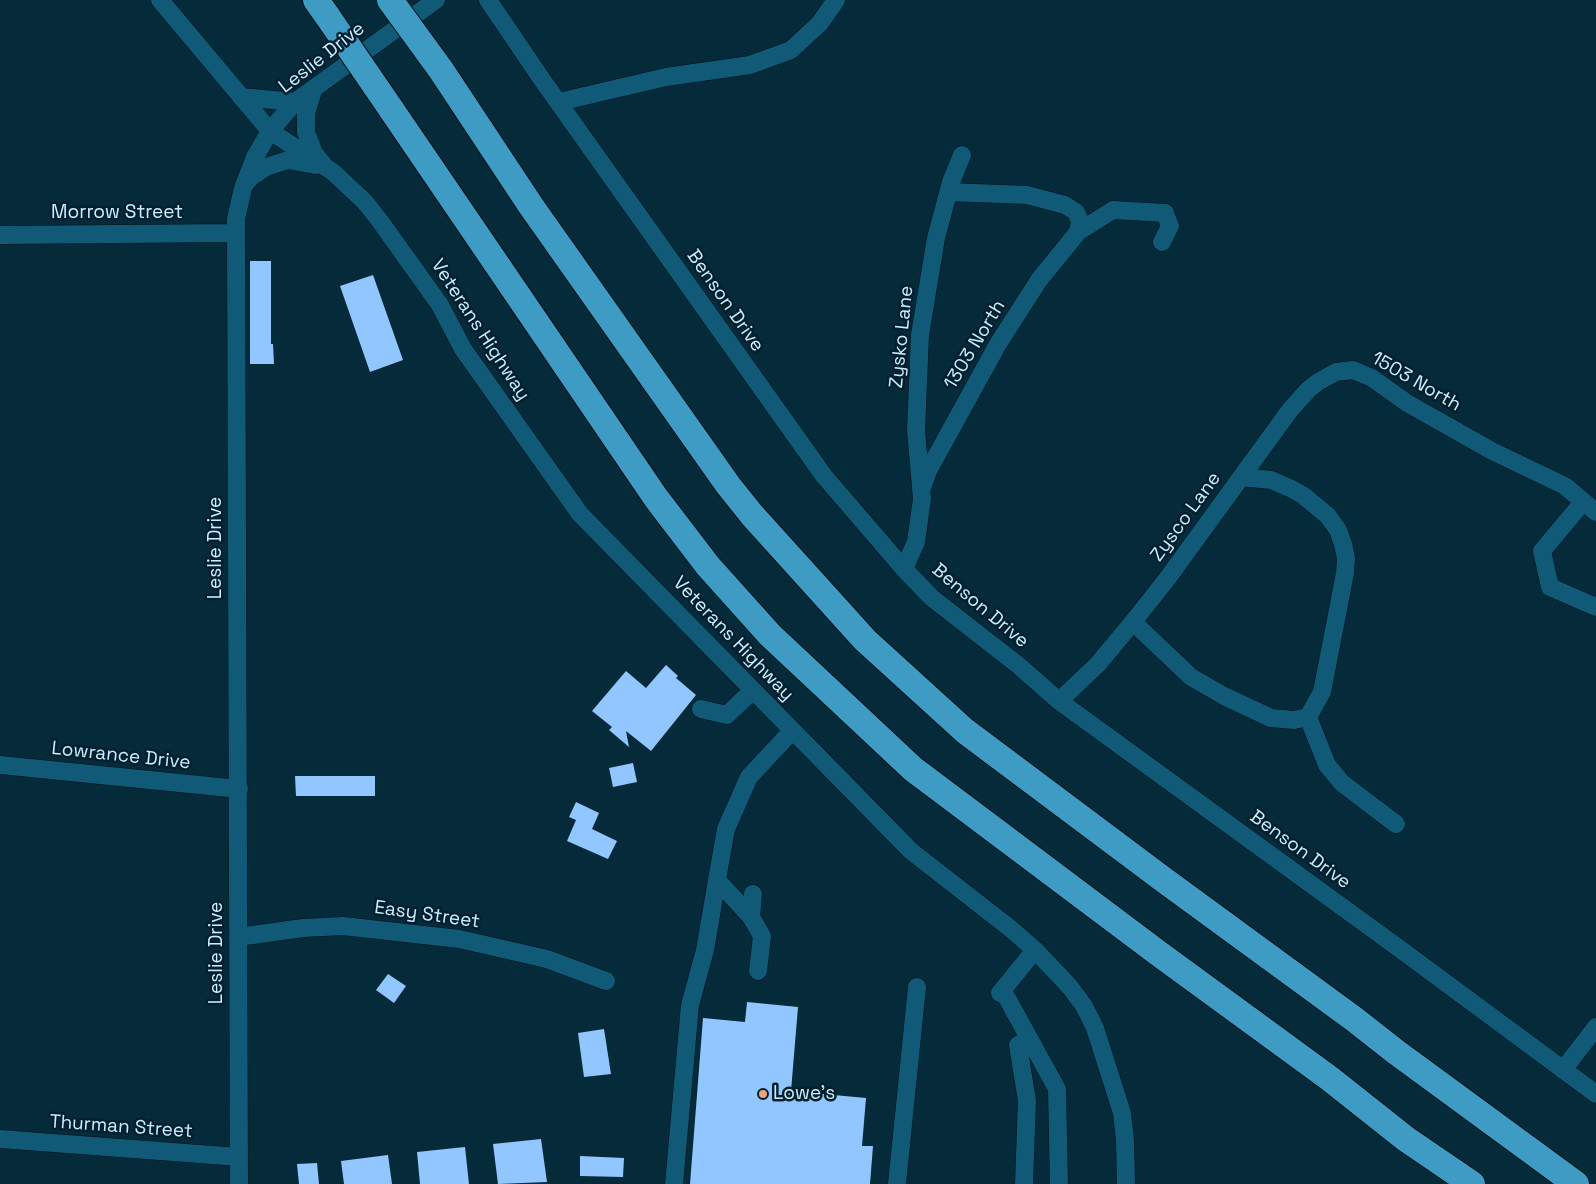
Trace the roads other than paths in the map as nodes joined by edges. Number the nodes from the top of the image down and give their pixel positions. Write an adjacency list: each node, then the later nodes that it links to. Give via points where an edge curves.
1 (160, 0): 8 (street, Veterans Highway)
2 (390, 0): 44 (highway, bridge, via 728,485 865,640 965,731)
3 (436, 0): 7 (street, Leslie Drive)
4 (488, 0): 10 (street, Benson Drive)
5 (836, 0): 10 (street, via 820,23 791,50 767,59 750,65 666,76)
6 (322, 9): 48 (highway, bridge, via 656,498 708,566 770,635 913,769 1329,1078)
7 (314, 88): 9 (street, Leslie Drive); 13 (street, via 306,113 306,132 314,153)
8 (241, 97): 9 (street); 11 (street, Veterans Highway)
9 (295, 102): 11 (street, Leslie Drive)
10 (559, 102): 23 (street, Benson Drive, via 824,476)
11 (270, 131): 13 (street, Veterans Highway); 14 (street, Leslie Drive)
12 (962, 155): 15 (street, Zysko Lane)
13 (326, 168): 14 (street, via 288,160 266,167 251,177); 26 (street, Veterans Highway, via 365,202 406,255 440,304 463,348 580,514)
14 (243, 188): 17 (street, Leslie Drive)
15 (948, 192): 16 (street, via 1026,195 1064,205 1076,212 1080,221); 21 (street, Zysko Lane, via 936,238 920,335 916,430)
16 (1078, 232): 19 (street, 1303 North, via 1113,210 1165,213 1170,226); 21 (street, 1303 North, via 1039,280 998,344 928,471)
17 (235, 233): 18 (street, Morrow Street); 32 (street, Leslie Drive)
18 (0, 235)
19 (1162, 242)
20 (1241, 477): 22 (street, 1503 North, via 1290,410 1309,390 1328,376 1353,370 1372,378 1408,403 1492,451 1566,486); 25 (street, Zysco Lane); 29 (street, Zysco Lane, via 1271,480 1292,488 1328,516 1343,544 1345,573 1322,692)
21 (922, 488): 23 (street, via 916,542)
22 (1590, 507): 24 (street, via 1542,551 1550,587)
23 (904, 569): 27 (street, Benson Drive, via 932,598)
24 (1596, 607)
25 (1133, 622): 27 (street, Zysco Lane, via 1098,664); 29 (street, via 1192,677 1224,696 1271,718)
26 (752, 691): 28 (street, via 727,715); 30 (street, Veterans Highway)
27 (1059, 701): 45 (street, Benson Drive)
28 (701, 709)
29 (1308, 718): 33 (street, via 1327,765 1336,777)
30 (792, 731): 34 (street, via 749,777 726,829); 38 (street, Veterans Highway, via 911,851)
31 (0, 765): 32 (street, Lowrance Drive)
32 (239, 789): 37 (street, Leslie Drive)
33 (1396, 824)
34 (718, 880): 36 (street); 52 (street, via 705,950 690,1005)
35 (753, 894): 36 (street)
36 (751, 916): 39 (street, via 762,936)
37 (238, 937): 40 (street, Easy Street, via 343,926 459,939 547,959); 49 (street, Leslie Drive)
38 (1035, 950): 43 (street, via 1004,996); 56 (street, Veterans Highway, via 1070,986 1095,1028 1122,1113)
39 (758, 972)
40 (606, 981)
41 (917, 987): 53 (street)
42 (1596, 1027): 45 (street)
43 (1028, 1038): 54 (street, via 1018,1045 1027,1101); 55 (street, via 1056,1089)
44 (1396, 1052): 50 (highway); 59 (highway)
45 (1563, 1070): 46 (street, Benson Drive)
46 (1596, 1094)
47 (0, 1139): 49 (street, Thurman Street)
48 (1406, 1139): 57 (highway); 58 (highway)
49 (239, 1157): 51 (street, Leslie Drive)
50 (1596, 1179)
51 (239, 1184)
52 (674, 1184)
53 (896, 1184)
54 (1024, 1184)
55 (1059, 1184)
56 (1126, 1184)
57 (1457, 1184)
58 (1472, 1184)
59 (1576, 1184)

